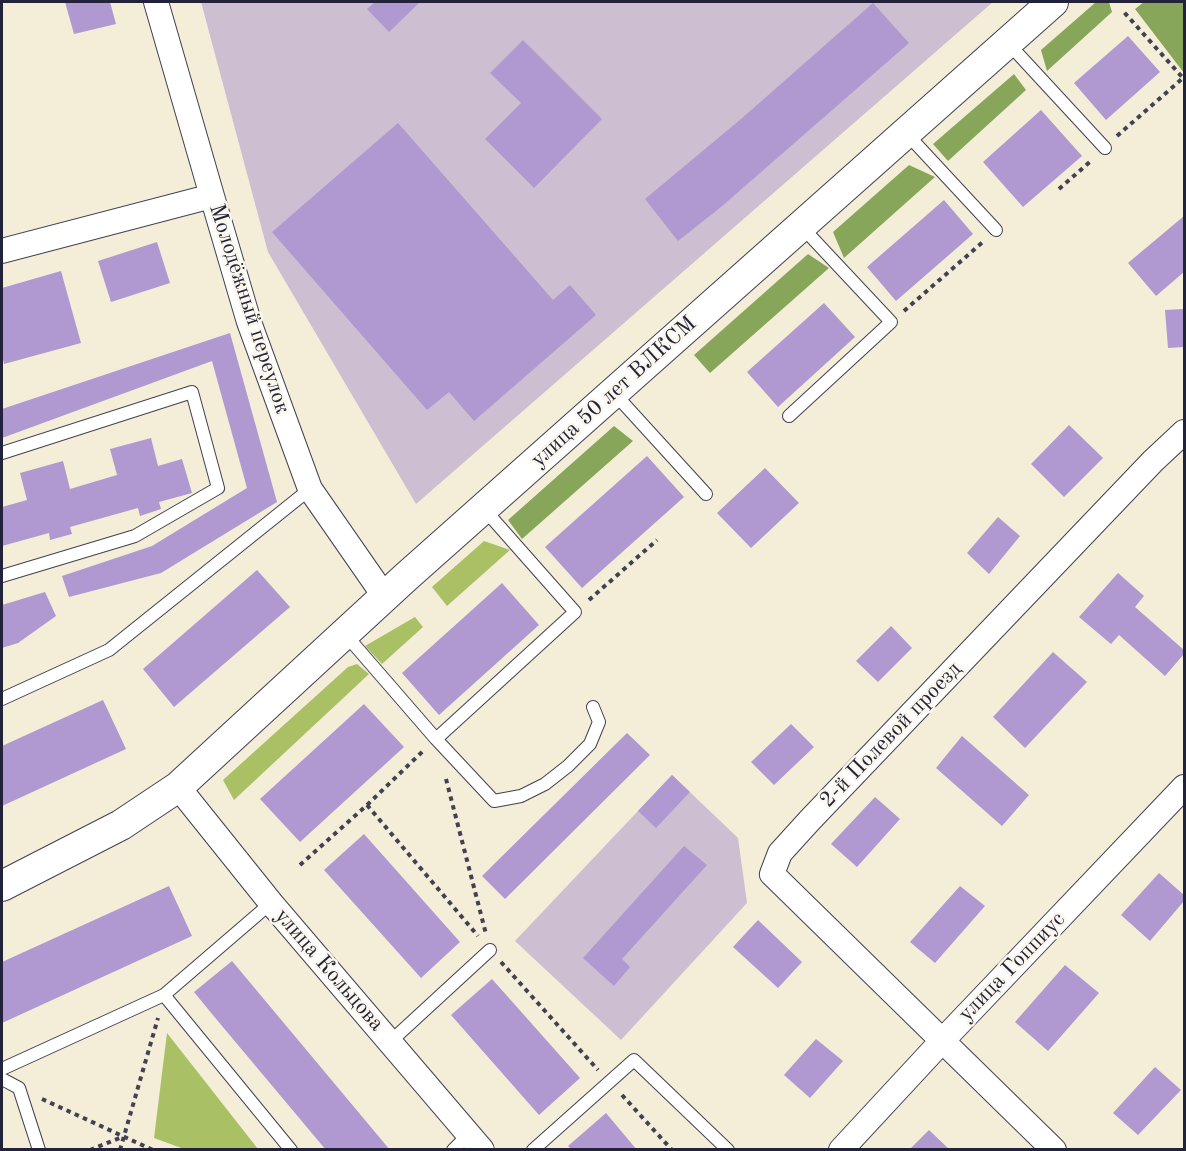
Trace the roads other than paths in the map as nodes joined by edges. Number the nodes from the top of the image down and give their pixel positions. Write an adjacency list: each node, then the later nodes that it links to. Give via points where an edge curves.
1 (156, 2): 6 (street, Молодёжный переулок)
2 (1053, 2): 3 (street, улица 50 лет ВЛКСМ)
3 (1007, 42): 4 (street, улица 50 лет ВЛКСМ); 5 (lane)
4 (905, 132): 7 (street, улица 50 лет ВЛКСМ); 8 (lane)
5 (1105, 147)
6 (212, 196): 9 (street); 14 (street, Молодёжный переулок, via 249,322)
7 (801, 225): 10 (street, улица 50 лет ВЛКСМ); 11 (lane, via 891,322)
8 (996, 231)
9 (2, 251)
10 (614, 392): 15 (lane); 16 (street, улица 50 лет ВЛКСМ)
11 (789, 416)
12 (1185, 432): 29 (street, 2-й Полевой проезд, via 1145,469 780,853 772,874)
13 (2, 453): 17 (lane, via 192,392 218,488 135,536)
14 (310, 489): 18 (street, Молодёжный переулок); 20 (lane, via 109,650)
15 (706, 494)
16 (484, 508): 18 (street, улица 50 лет ВЛКСМ); 22 (lane, via 575,612)
17 (2, 576)
18 (385, 597): 19 (street, улица 50 лет ВЛКСМ)
19 (345, 634): 22 (lane); 23 (street, улица 50 лет ВЛКСМ)
20 (2, 699)
21 (593, 707): 22 (lane, via 599,722 590,744 545,784 521,796 495,801)
22 (436, 739)
23 (178, 787): 25 (street, улица 50 лет ВЛКСМ, via 121,825); 26 (street, улица Кольцова)
24 (1185, 787): 29 (street, улица Гоппиус)
25 (2, 886)
26 (271, 903): 28 (lane); 30 (street, улица Кольцова)
27 (490, 950): 30 (lane)
28 (164, 995): 31 (lane); 35 (lane)
29 (942, 1041): 38 (street, улица Гоппиус); 39 (street)
30 (390, 1042): 33 (street, улица Кольцова)
31 (2, 1069)
32 (2, 1079): 34 (lane, via 19,1088)
33 (467, 1144)
34 (39, 1149)
35 (291, 1149)
36 (533, 1149): 37 (lane, via 634,1060)
37 (728, 1149)
38 (841, 1149)
39 (1054, 1149)

